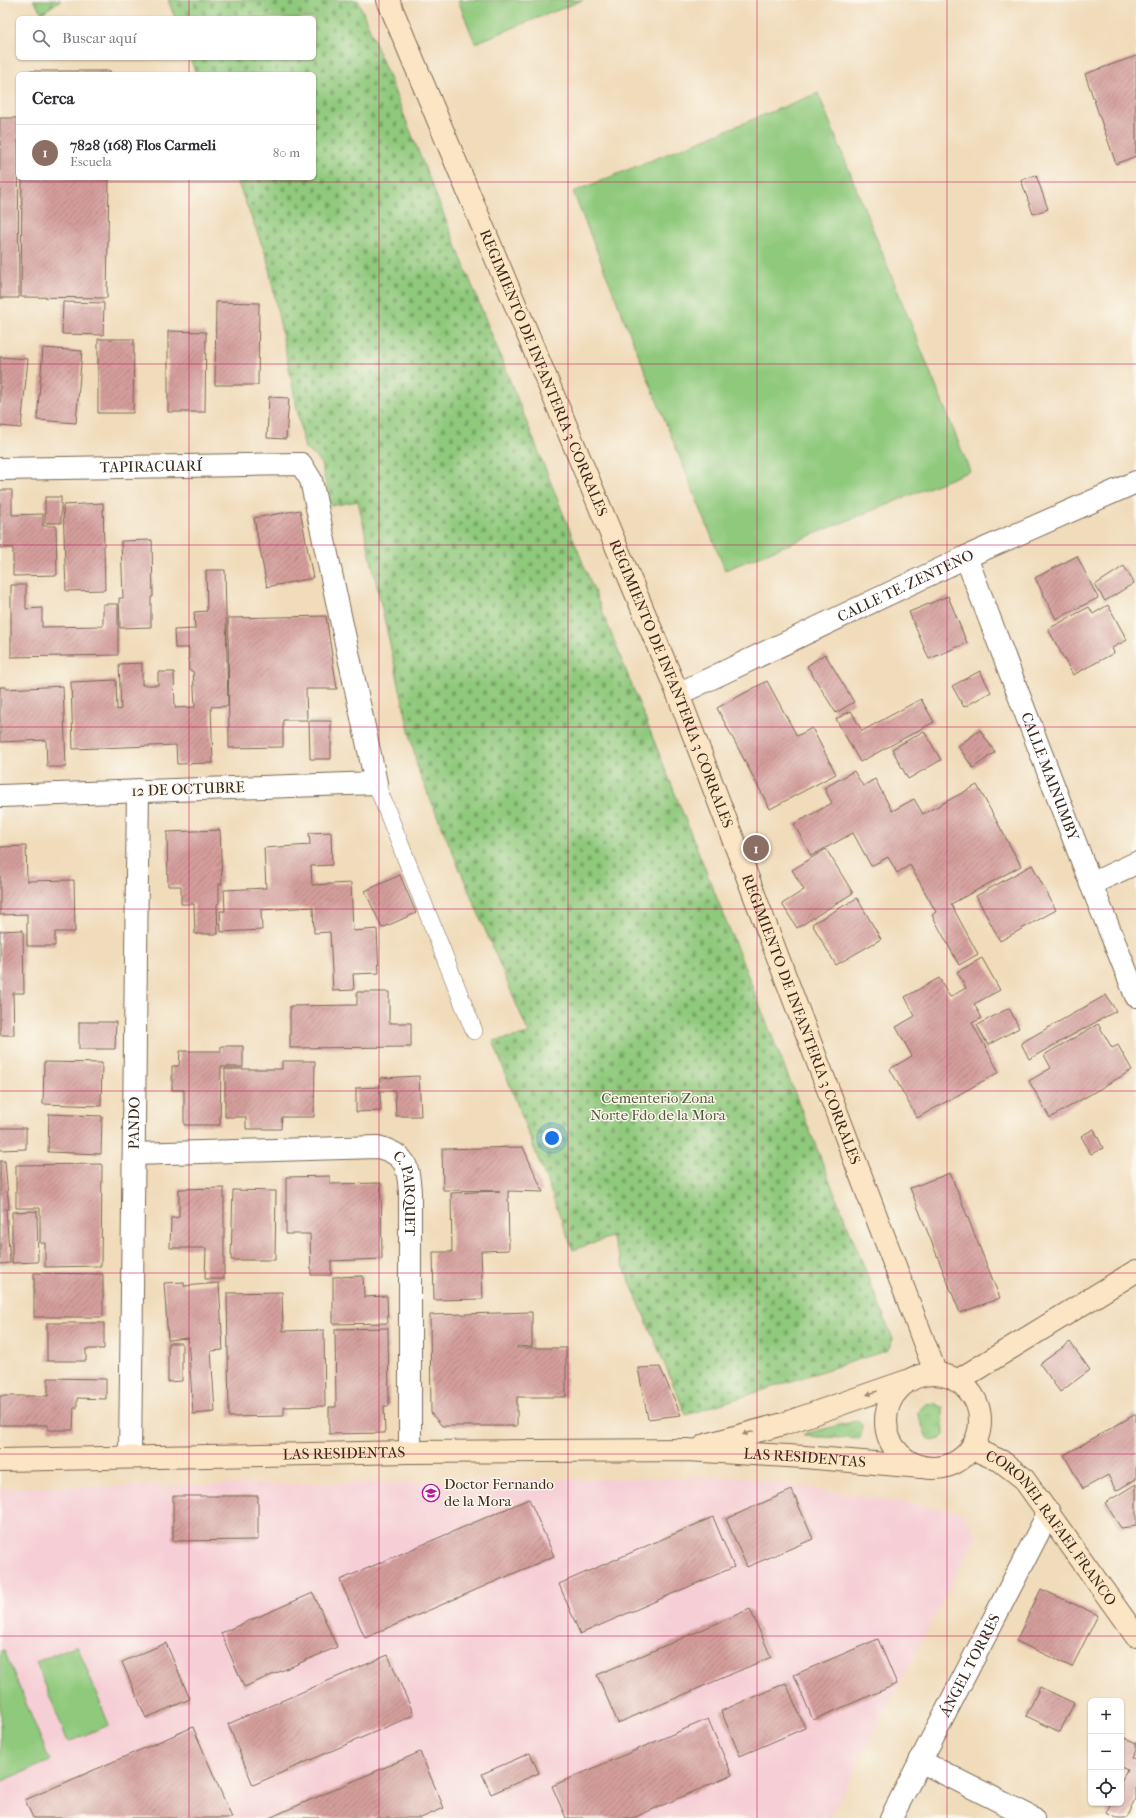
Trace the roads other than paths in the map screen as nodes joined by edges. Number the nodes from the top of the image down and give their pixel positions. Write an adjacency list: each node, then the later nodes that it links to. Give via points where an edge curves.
1 (388, 0): 5 (street, REGIMIENTO DE INFANTERIA 3 CORRALES)
2 (0, 469): 6 (street, TAPIRACUARÍ, via 302,464 311,480)
3 (1136, 482): 4 (street, CALLE TE. ZENTENO)
4 (966, 557): 5 (street, CALLE TE. ZENTENO); 10 (street, CALLE MAINUMBY)
5 (678, 694): 15 (street, REGIMIENTO DE INFANTERIA 3 CORRALES)
6 (376, 783): 7 (street, 12 DE OCTUBRE); 12 (lane)
7 (138, 790): 8 (street, 12 DE OCTUBRE); 13 (street, PANDO)
8 (0, 796)
9 (1136, 863): 10 (street)
10 (1091, 884): 11 (street, CALLE MAINUMBY)
11 (1136, 996)
12 (474, 1031)
13 (134, 1154): 20 (street, C. PARQUET, via 378,1147 393,1151 400,1157 408,1170 410,1193); 21 (street, PANDO)
14 (1136, 1272): 17 (street)
15 (936, 1374): 16 (street, via 922,1375); 17 (street)
16 (909, 1380): 19 (street, LAS RESIDENTAS, one-way to 19, via 783,1424); 23 (street, via 896,1391 889,1404 886,1420 888,1436 895,1450)
17 (957, 1381): 18 (street, via 970,1390 977,1404 980,1419 978,1434)
18 (971, 1448): 23 (street, via 962,1458 949,1465); 24 (street, CORONEL RAFAEL FRANCO, via 1001,1461 1023,1478)
19 (687, 1450): 20 (street, LAS RESIDENTAS); 23 (street, LAS RESIDENTAS)
20 (410, 1452): 21 (street, LAS RESIDENTAS)
21 (130, 1456): 22 (street, LAS RESIDENTAS)
22 (0, 1460)
23 (921, 1467)
24 (1049, 1512): 25 (street, CORONEL RAFAEL FRANCO); 26 (street, ÁNGEL TORRES)
25 (1136, 1636)
26 (920, 1761): 27 (street, ÁNGEL TORRES); 28 (street)
27 (891, 1818)
28 (1033, 1818)

